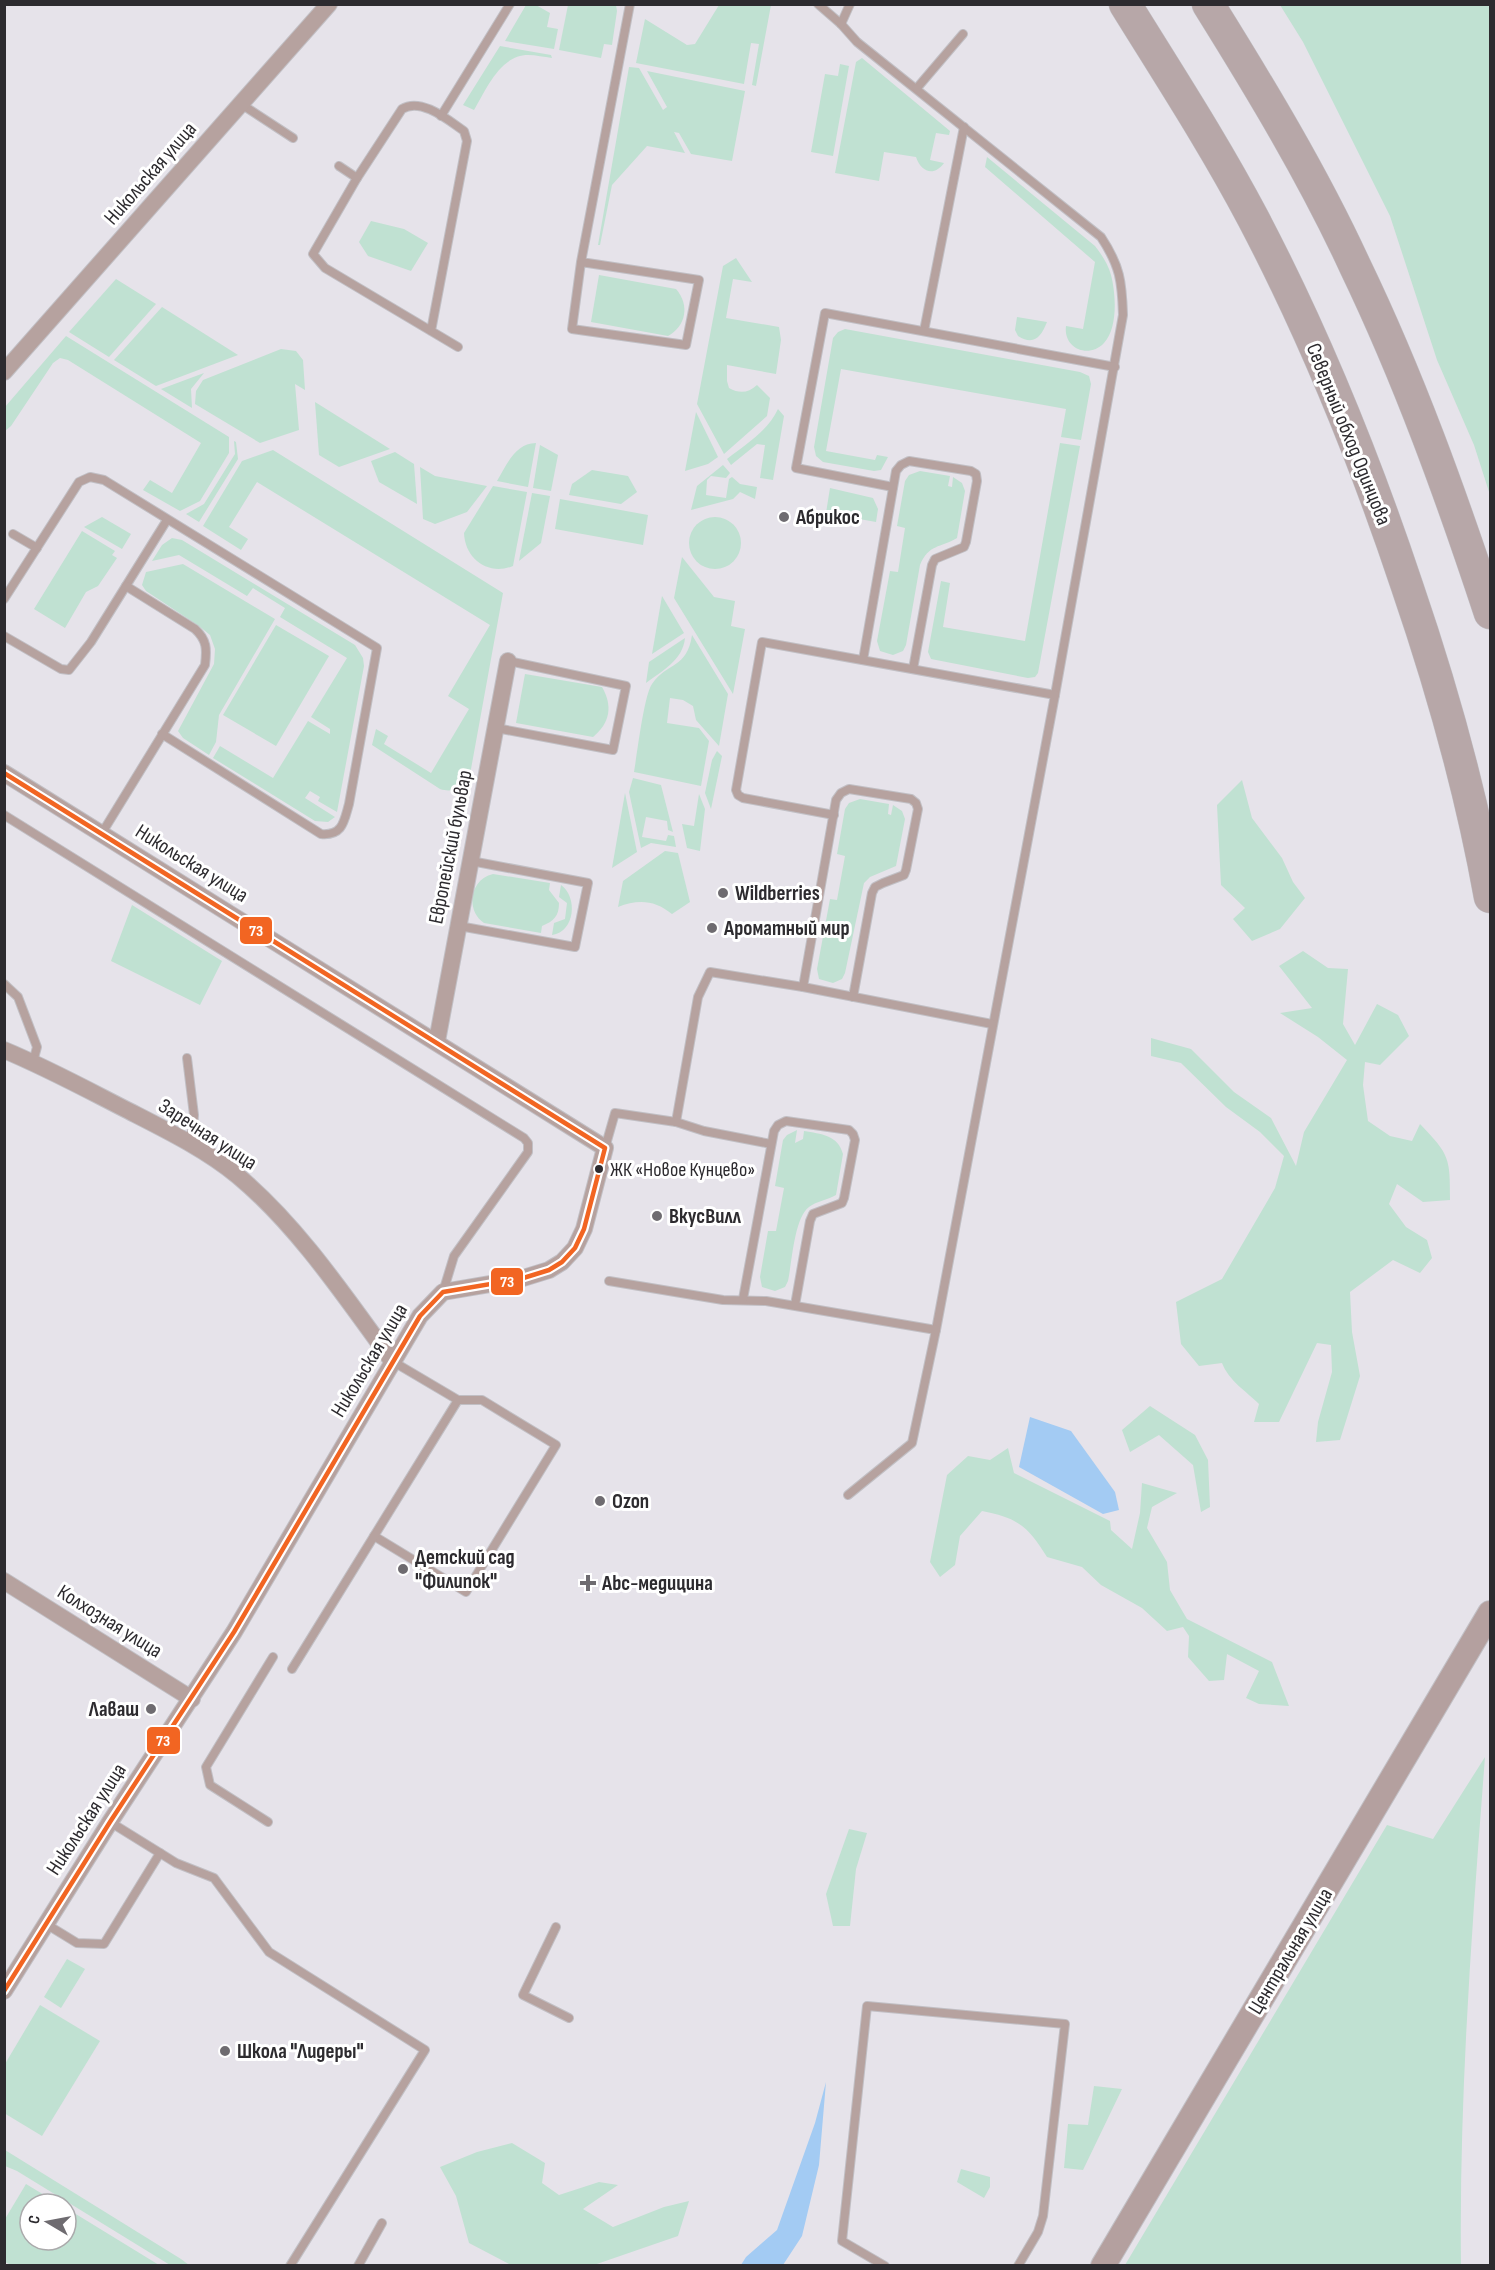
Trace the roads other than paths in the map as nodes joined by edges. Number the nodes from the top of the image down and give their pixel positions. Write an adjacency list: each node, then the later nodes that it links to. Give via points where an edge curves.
1 (329, 4): 11 (street, Никольская улица)
2 (510, 4): 12 (lane)
3 (630, 4): 17 (lane)
4 (818, 4): 8 (lane)
5 (850, 4): 8 (lane)
6 (1125, 4): 42 (highway, Северный обход Одинцова, via 1252,216 1340,402 1426,642 1458,750)
7 (1208, 4): 29 (highway, via 1303,163 1355,265 1404,375)
8 (841, 24): 10 (lane, via 857,42)
9 (963, 34): 10 (lane)
10 (917, 88): 13 (lane)
11 (241, 104): 14 (lane); 22 (street, Никольская улица)
12 (441, 116): 16 (lane, via 415,105 402,109); 18 (lane, via 464,131 467,141)
13 (964, 127): 19 (lane); 21 (lane, via 1101,237 1118,268 1122,289 1123,315)
14 (293, 138)
15 (339, 166): 16 (lane)
16 (357, 178): 18 (lane, via 313,254 325,268)
17 (581, 262): 17 (lane, via 572,329 686,345 699,280)
18 (431, 331): 20 (lane)
19 (924, 332): 21 (lane); 23 (lane, via 825,313 796,468)
20 (458, 347)
21 (1115, 367): 34 (lane)
22 (4, 372)
23 (893, 487): 31 (lane); 33 (lane, via 896,471 909,461 971,471 977,481 964,547 935,559 932,565)
24 (167, 520): 26 (lane, via 104,480 90,477 79,482); 27 (lane); 36 (lane, via 378,648 349,804 339,831 332,835 321,834)
25 (13, 534): 26 (lane)
26 (37, 548): 28 (lane)
27 (126, 586): 30 (lane, via 69,670); 36 (lane, via 195,629 206,644 205,665)
28 (4, 599)
29 (1491, 613)
30 (4, 636)
31 (863, 660): 33 (lane); 38 (lane, via 762,642 738,795)
32 (508, 661): 35 (street, Европейский бульвар); 35 (lane, via 626,686 613,750)
33 (913, 669): 34 (lane)
34 (1055, 695): 47 (lane)
35 (496, 728): 41 (street, Европейский бульвар)
36 (162, 734): 40 (lane)
37 (4, 773): 40 (street, Никольская улица)
38 (834, 814): 45 (lane); 46 (lane, via 841,793 849,789 911,799 918,809 904,875 883,882 872,893)
39 (4, 815): 57 (lane, via 524,1138 528,1152 454,1256)
40 (102, 833): 48 (street, Никольская улица)
41 (471, 861): 43 (street, Европейский бульвар); 43 (lane, via 588,883 575,947)
42 (1491, 897)
43 (459, 926): 48 (street, Европейский бульвар)
44 (4, 984): 51 (lane, via 18,997 37,1047)
45 (803, 987): 46 (lane); 52 (lane, via 710,972 698,997)
46 (853, 997): 47 (lane)
47 (992, 1024): 60 (lane)
48 (437, 1041): 55 (street, Никольская улица)
49 (4, 1050): 51 (street, Заречная улица)
50 (187, 1058): 53 (lane, via 194,1115)
51 (33, 1062): 53 (street, Заречная улица)
52 (676, 1122): 54 (lane); 55 (lane, via 615,1113)
53 (187, 1142): 61 (street, Заречная улица, via 236,1174 269,1204 339,1288)
54 (771, 1144): 58 (lane); 59 (lane, via 774,1131 786,1121 849,1130 855,1140 842,1203 813,1214 810,1221)
55 (604, 1148): 57 (street, via 584,1229 575,1248 562,1262 520,1279)
56 (609, 1281): 58 (lane)
57 (443, 1292): 61 (street, Никольская улица, via 420,1316)
58 (743, 1299): 59 (lane)
59 (795, 1305): 60 (lane)
60 (936, 1330): 63 (lane, via 912,1443)
61 (392, 1361): 62 (lane); 69 (street, Никольская улица)
62 (458, 1400): 64 (lane); 64 (lane, via 482,1400 556,1445 466,1592)
63 (848, 1495)
64 (374, 1536): 68 (lane)
65 (4, 1581): 69 (street, Колхозная улица)
66 (1491, 1613): 82 (street, Центральная улица)
67 (273, 1657): 70 (lane, via 206,1767 210,1785)
68 (292, 1669)
69 (192, 1699): 71 (street, Никольская улица)
70 (268, 1821)
71 (110, 1822): 72 (lane); 73 (street, Никольская улица)
72 (160, 1853): 73 (lane, via 104,1944 77,1943); 78 (lane, via 214,1878 269,1952 425,2050)
73 (46, 1924): 75 (street, Никольская улица)
74 (556, 1928): 76 (lane, via 523,1995)
75 (4, 1991)
76 (569, 2018)
77 (382, 2223): 79 (lane)
78 (290, 2265)
79 (358, 2265)
80 (885, 2265): 81 (lane, via 842,2241 867,2006 1065,2024 1043,2216)
81 (1018, 2265)
82 (1103, 2265)

